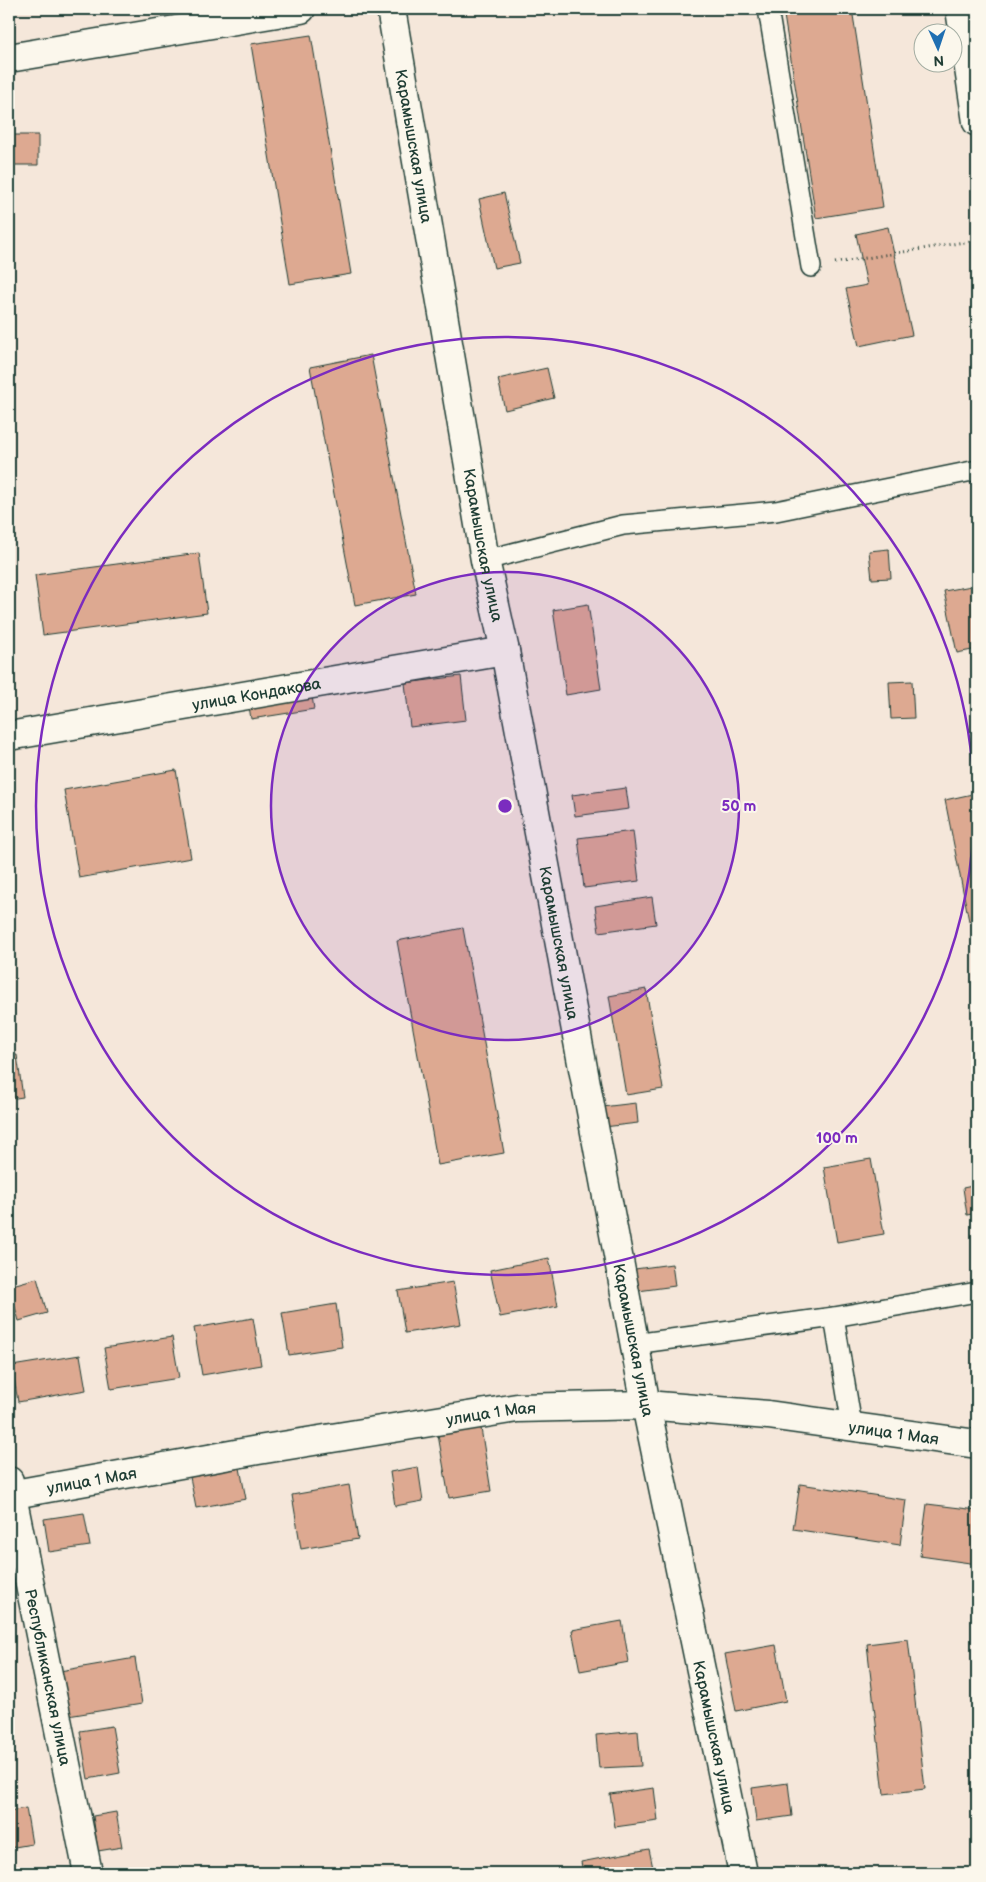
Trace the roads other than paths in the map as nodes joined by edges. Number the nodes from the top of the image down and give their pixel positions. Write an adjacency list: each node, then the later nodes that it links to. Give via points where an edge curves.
1 (301, 9): 5 (street)
2 (391, 9): 9 (street, Карамышская улица)
3 (768, 9): 7 (lane)
4 (960, 9): 6 (street)
5 (9, 58)
6 (977, 122)
7 (811, 267)
8 (977, 470): 9 (lane, via 776,511 623,525)
9 (485, 560): 10 (street, Карамышская улица)
10 (505, 651): 11 (street, улица Кондакова); 14 (street, Карамышская улица)
11 (9, 736)
12 (977, 1292): 13 (lane)
13 (834, 1317): 14 (lane); 16 (lane)
14 (634, 1344): 15 (street, Карамышская улица)
15 (646, 1405): 16 (street, улица 1 Мая); 18 (street, улица 1 Мая, via 517,1408); 20 (street, Карамышская улица)
16 (852, 1426): 17 (street, улица 1 Мая)
17 (977, 1444)
18 (9, 1490): 19 (street, Республиканская улица)
19 (88, 1873)
20 (743, 1873)

